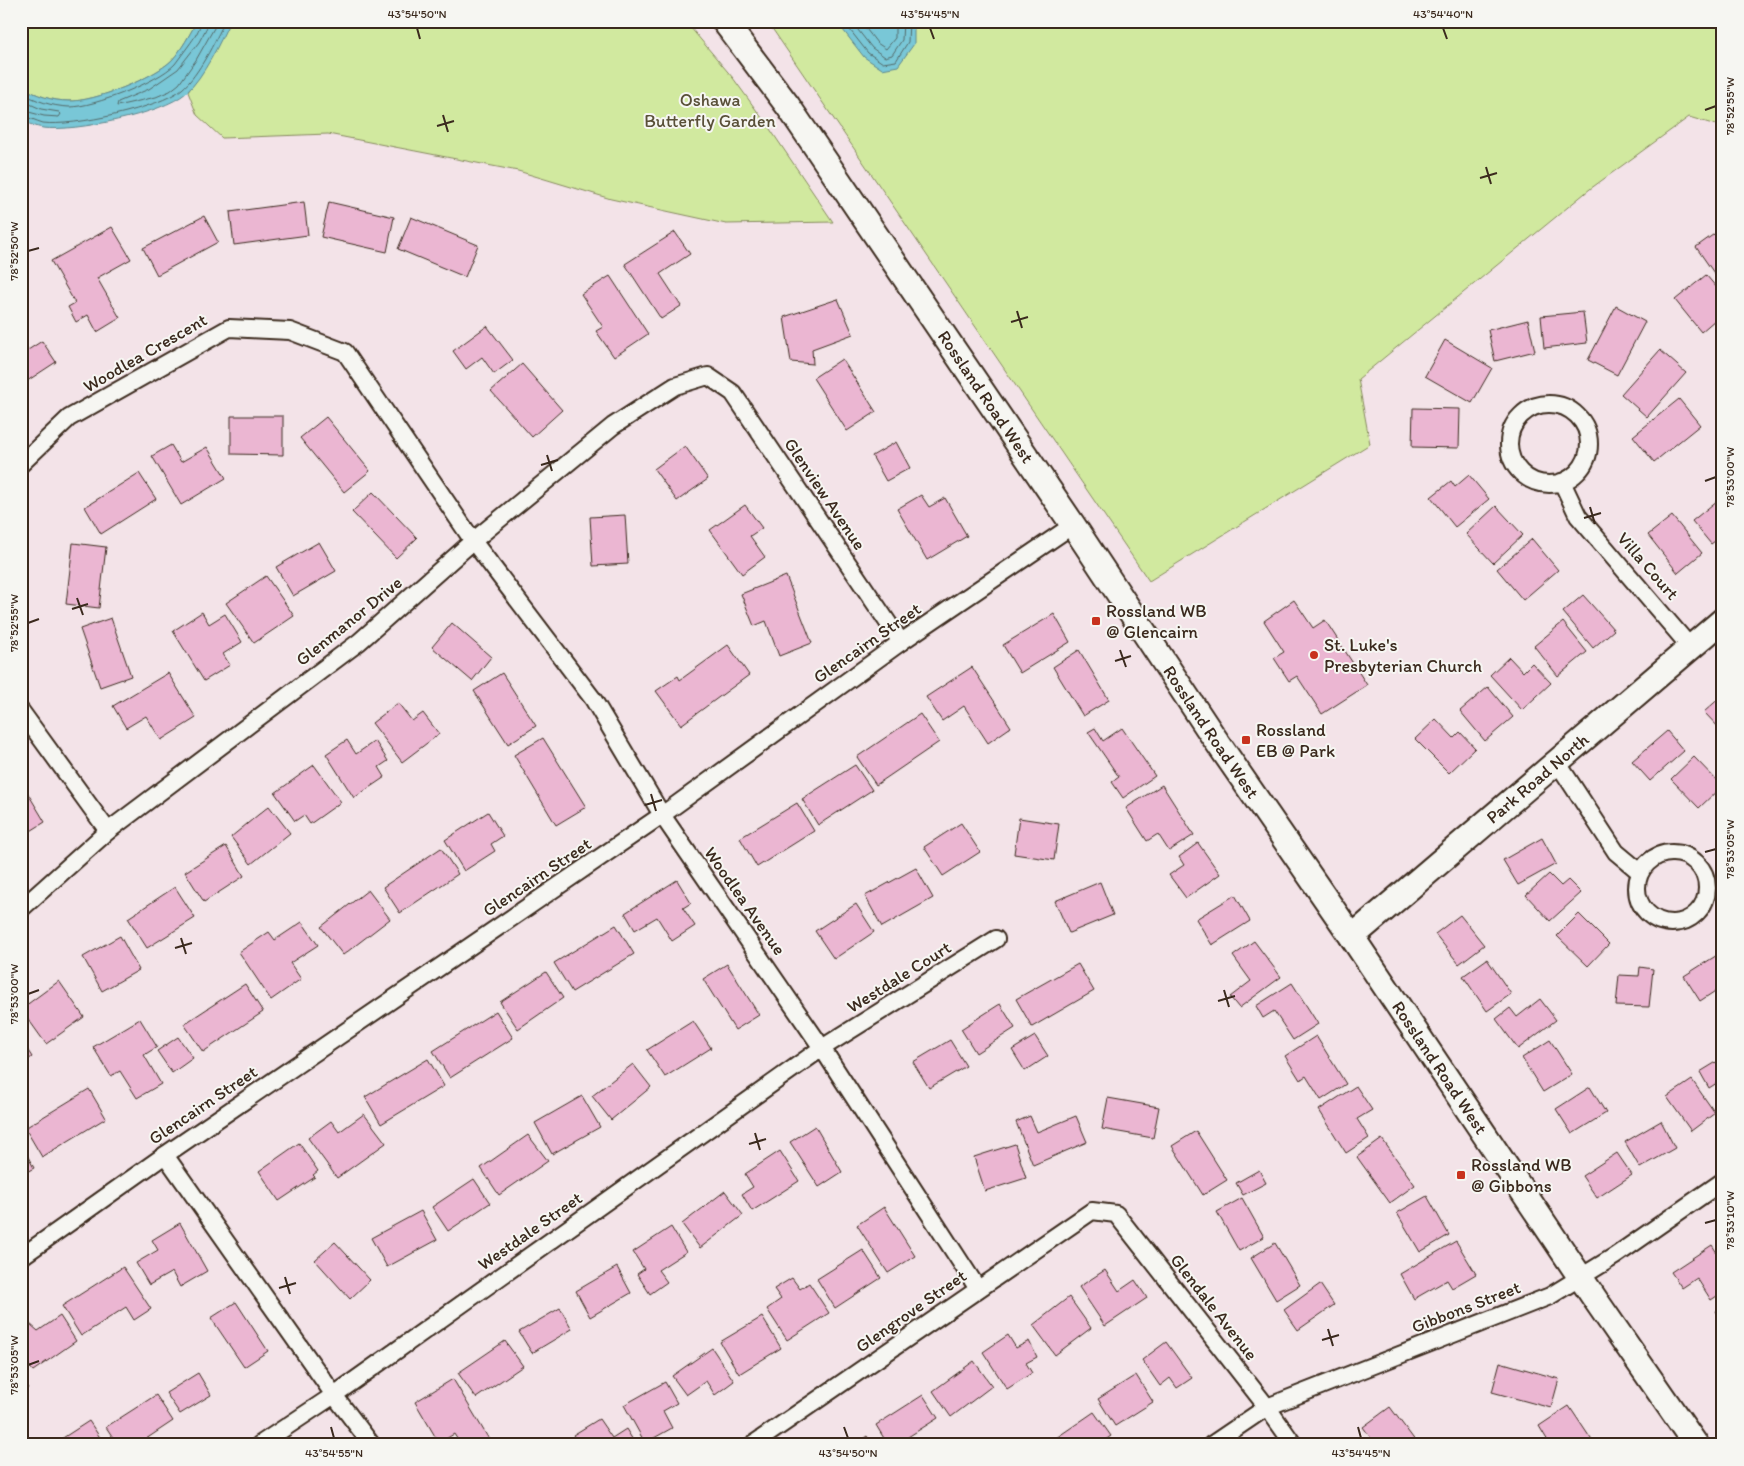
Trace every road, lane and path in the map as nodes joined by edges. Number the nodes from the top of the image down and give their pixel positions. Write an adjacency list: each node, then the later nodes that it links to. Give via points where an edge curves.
1 (724, 21): 5 (main road, Rossland Road West, via 788,106)
2 (708, 376): 6 (street, Glenmanor Drive, via 675,386 613,426); 8 (street, Glenview Avenue, via 733,392)
3 (21, 464): 6 (street, Woodlea Crescent, via 69,418 229,328 290,331 345,352)
4 (1562, 482): 4 (street, via 1583,465 1589,439 1578,415 1554,404 1540,404 1518,418 1509,442 1511,455 1516,466 1531,479 1550,484); 9 (street, Villa Court, via 1578,516)
5 (1072, 525): 8 (street, Glencairn Street); 16 (main road, Rossland Road West)
6 (474, 540): 12 (street, Woodlea Avenue, via 593,699); 13 (street, Glenmanor Drive, via 360,642)
7 (1723, 620): 9 (main road, Park Road North)
8 (901, 642): 12 (street, Glencairn Street)
9 (1691, 648): 11 (main road, Park Road North)
10 (21, 711): 13 (street)
11 (1557, 762): 14 (street, via 1616,852); 16 (main road, Park Road North)
12 (662, 815): 18 (street, Woodlea Avenue); 19 (street, Glencairn Street)
13 (108, 830): 15 (street, Glenmanor Drive)
14 (1640, 872): 14 (street, via 1637,883 1639,900 1648,914 1657,920 1679,923 1690,919 1705,901 1706,877 1692,858 1669,852 1657,855)
15 (21, 909)
16 (1352, 936): 23 (main road, Rossland Road West)
17 (996, 939): 18 (street, Westdale Court)
18 (822, 1048): 24 (street, Woodlea Avenue); 25 (street, Westdale Street)
19 (165, 1155): 22 (street, Glencairn Street); 25 (street)
20 (1723, 1181): 23 (street, Gibbons Street)
21 (1092, 1211): 24 (street, Glengrove Street); 26 (street, Glendale Avenue, via 1116,1214)
22 (21, 1257)
23 (1580, 1278): 26 (street, Gibbons Street, via 1550,1296); 32 (main road, Rossland Road West)
24 (978, 1289): 29 (street, Glengrove Street)
25 (334, 1395): 27 (street, Westdale Street); 28 (street)
26 (1267, 1407): 30 (street, Gibbons Street); 31 (street, Glendale Avenue)
27 (259, 1445)
28 (372, 1445)
29 (752, 1445)
30 (1211, 1445)
31 (1294, 1445)
32 (1696, 1445)

